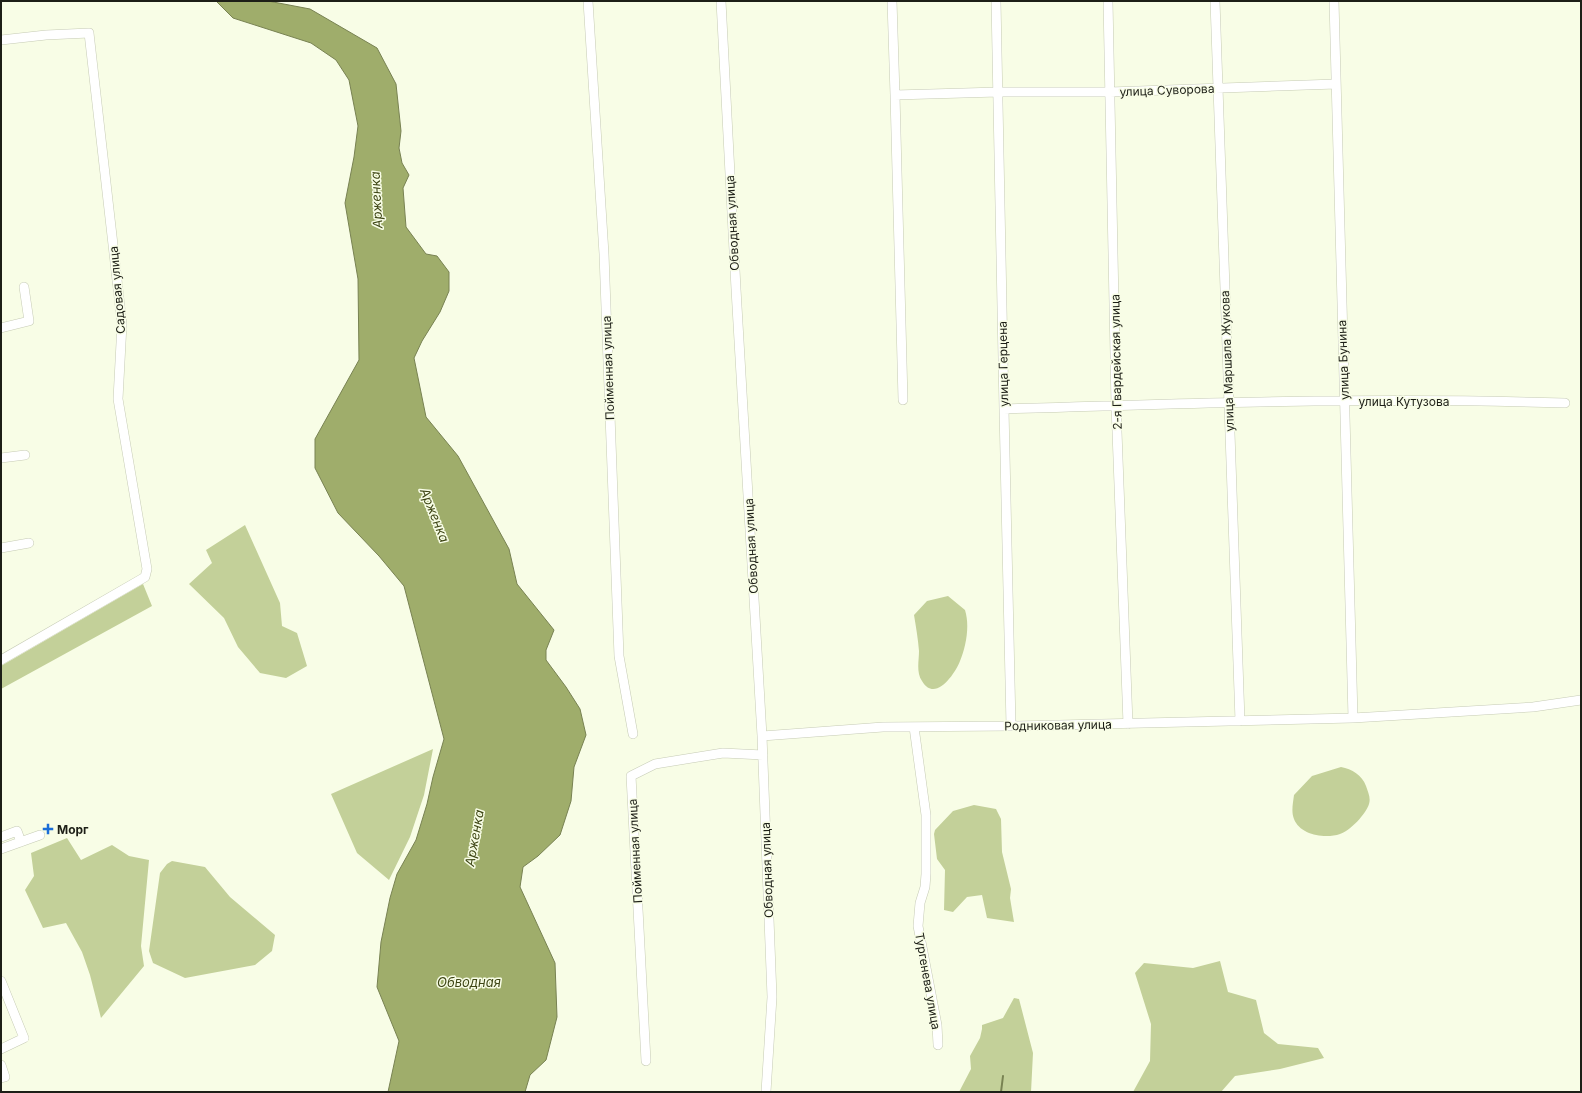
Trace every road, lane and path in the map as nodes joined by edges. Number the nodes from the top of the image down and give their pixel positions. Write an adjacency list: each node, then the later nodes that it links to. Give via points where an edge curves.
1 (588, 1): 33 (street, Пойменная улица, via 604,254 619,656)
2 (721, 1): 34 (street, Обводная улица)
3 (892, 1): 13 (street)
4 (996, 1): 11 (street, улица Герцена)
5 (1108, 1): 12 (street, 2-я Гвардейская улица)
6 (1215, 1): 10 (street, улица Маршала Жукова)
7 (1334, 1): 9 (street, улица Бунина)
8 (1, 40): 26 (street, Садовая улица, via 89,33 122,324 118,399 147,569 146,577)
9 (1336, 84): 10 (street, улица Суворова); 17 (street, улица Бунина)
10 (1218, 88): 12 (street, улица Суворова); 18 (street, улица Маршала Жукова)
11 (998, 92): 12 (street, улица Суворова); 13 (street, улица Суворова); 21 (street, улица Герцена)
12 (1110, 92): 20 (street, 2-я Гвардейская улица)
13 (895, 95): 16 (street)
14 (24, 287): 15 (street, via 29,321)
15 (1, 328)
16 (903, 400)
17 (1344, 401): 18 (street, улица Кутузова); 19 (street, улица Кутузова, via 1495,400); 28 (street, улица Бунина)
18 (1228, 402): 20 (street, улица Кутузова); 29 (street, улица Маршала Жукова)
19 (1565, 403)
20 (1116, 405): 21 (street, улица Кутузова); 30 (street, 2-я Гвардейская улица)
21 (1004, 409): 31 (street, улица Герцена)
22 (25, 455): 23 (street)
23 (1, 458)
24 (30, 543): 25 (street)
25 (1, 548)
26 (1, 660)
27 (1581, 700): 28 (street, Родниковая улица, via 1533,707)
28 (1353, 718): 29 (street, Родниковая улица)
29 (1240, 721): 30 (street, Родниковая улица)
30 (1128, 724): 31 (street, Родниковая улица)
31 (1011, 726): 32 (street, Родниковая улица)
32 (914, 727): 34 (street, Родниковая улица); 41 (street, Тургенева улица, via 926,815 926,874 918,926 937,1025)
33 (632, 734)
34 (762, 736): 35 (street, Обводная улица)
35 (763, 755): 43 (street, Пойменная улица, via 722,753 655,764 631,776); 46 (street, Обводная улица, via 772,997)
36 (40, 835): 38 (street)
37 (1, 837): 38 (street, via 17,830)
38 (21, 842): 39 (street)
39 (1, 849)
40 (1, 981): 42 (street, via 24,1038)
41 (938, 1045)
42 (1, 1049)
43 (646, 1061)
44 (1, 1065): 45 (street, via 5,1076)
45 (1, 1078)
46 (766, 1092)

